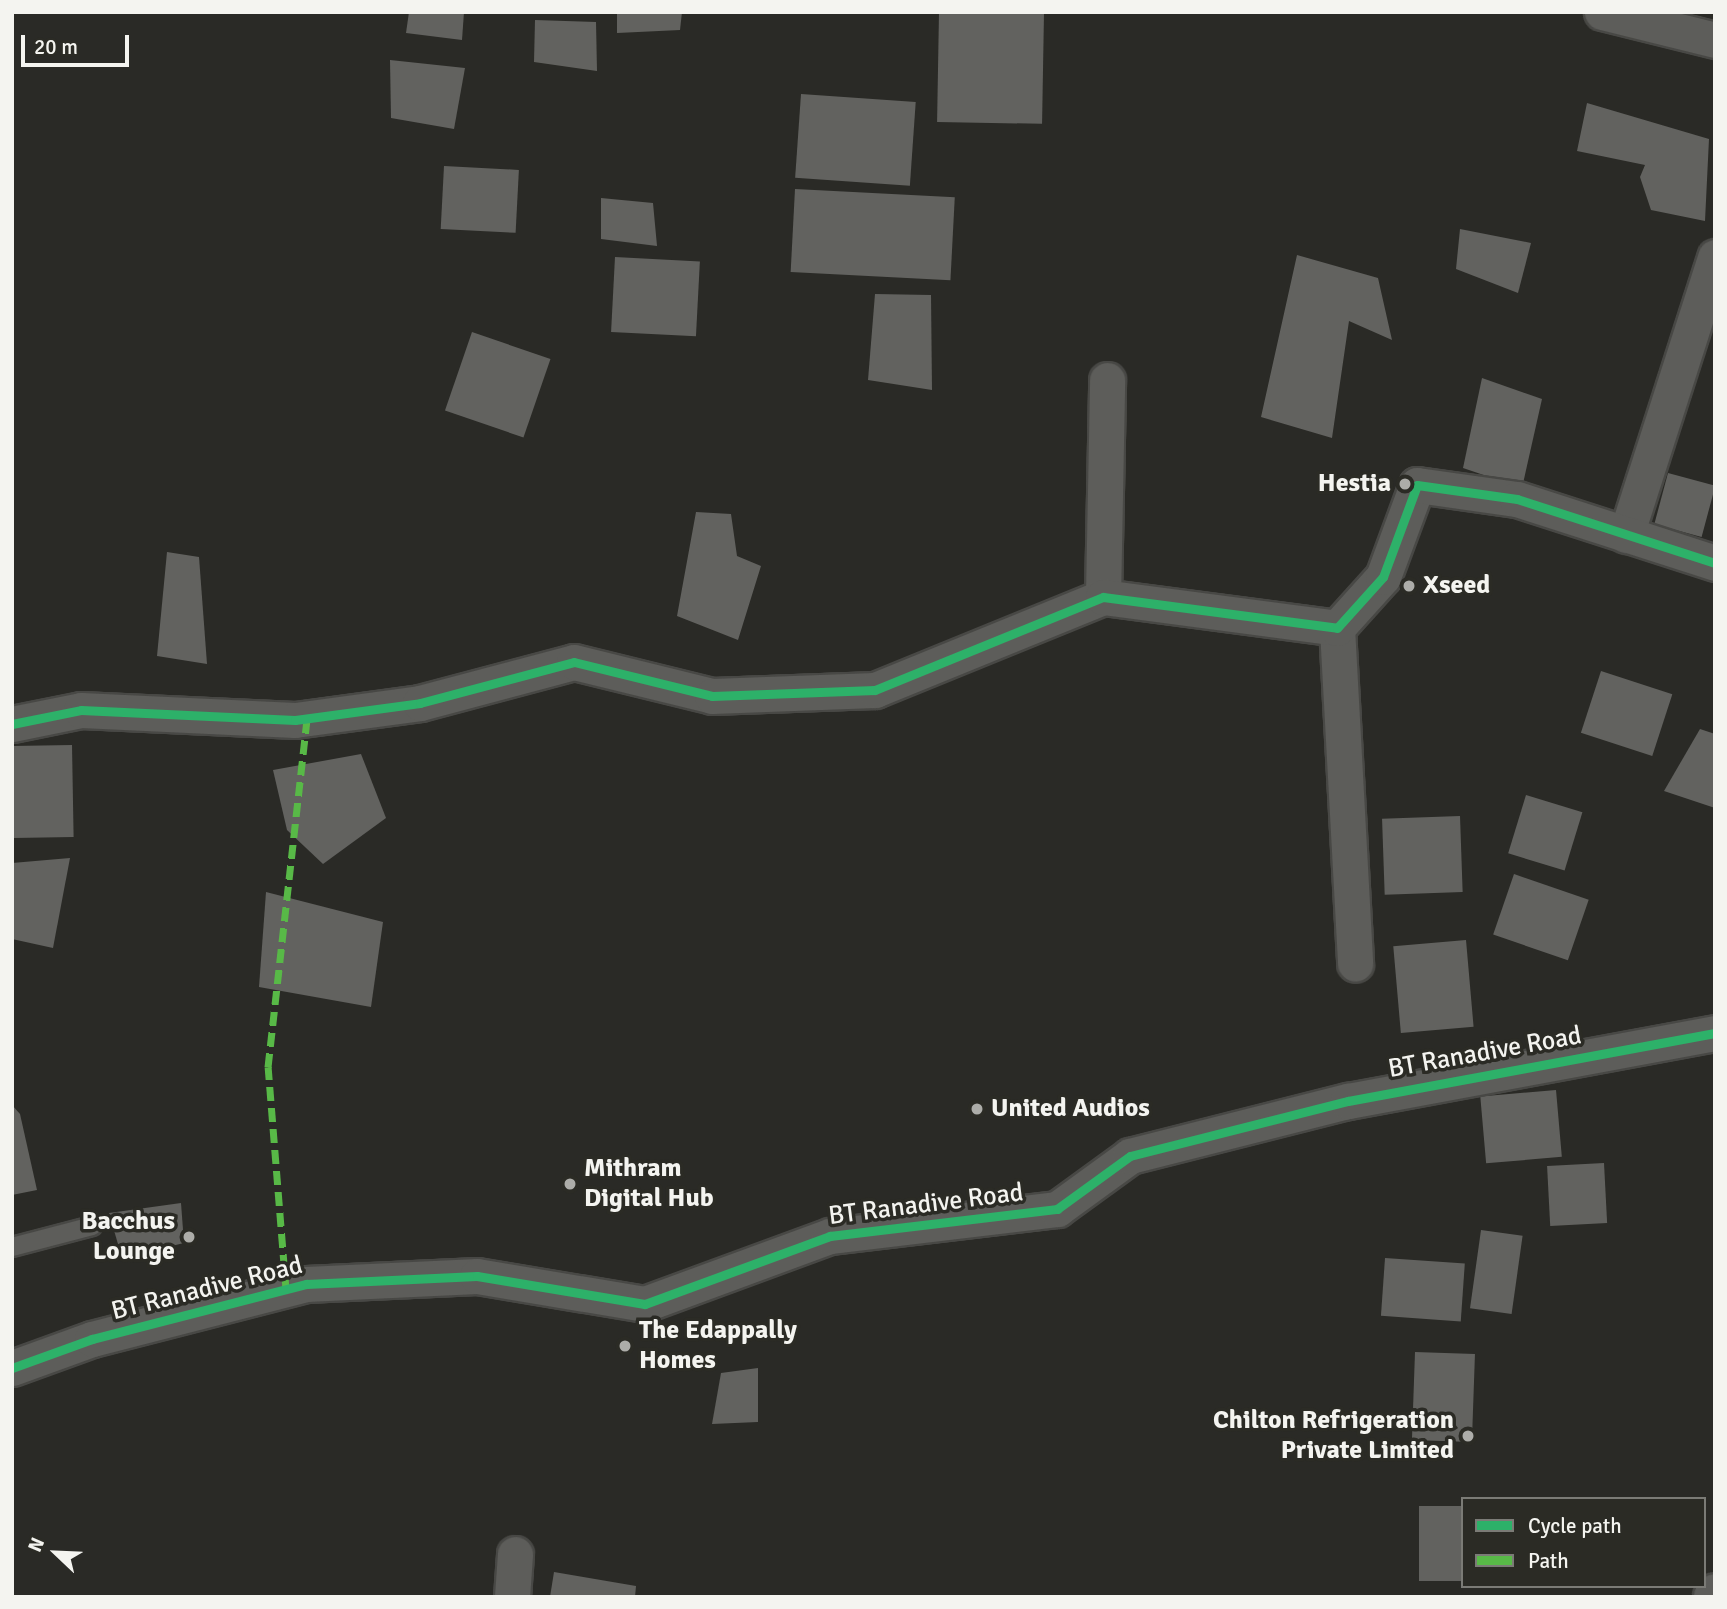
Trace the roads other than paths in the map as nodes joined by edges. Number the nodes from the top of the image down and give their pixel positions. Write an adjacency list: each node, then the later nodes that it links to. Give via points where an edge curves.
1 (1602, 12): 2 (street)
2 (1715, 40)
3 (1715, 257): 5 (street)
4 (1107, 380): 7 (street)
5 (1626, 535): 6 (street); 8 (street, via 1517,499 1417,485 1383,577)
6 (1715, 563)
7 (1102, 597): 8 (street); 9 (street, via 874,690 712,696 574,662 420,704 295,720 81,710)
8 (1337, 628): 10 (street)
9 (12, 724)
10 (1355, 964)
11 (1715, 1033): 14 (street, BT Ranadive Road, via 1322,1107 1130,1156 1057,1209 830,1236 645,1304 477,1276 306,1284 92,1339)
12 (92, 1226): 13 (lane)
13 (12, 1247)
14 (12, 1368)
15 (515, 1554): 16 (street)
16 (512, 1597)

